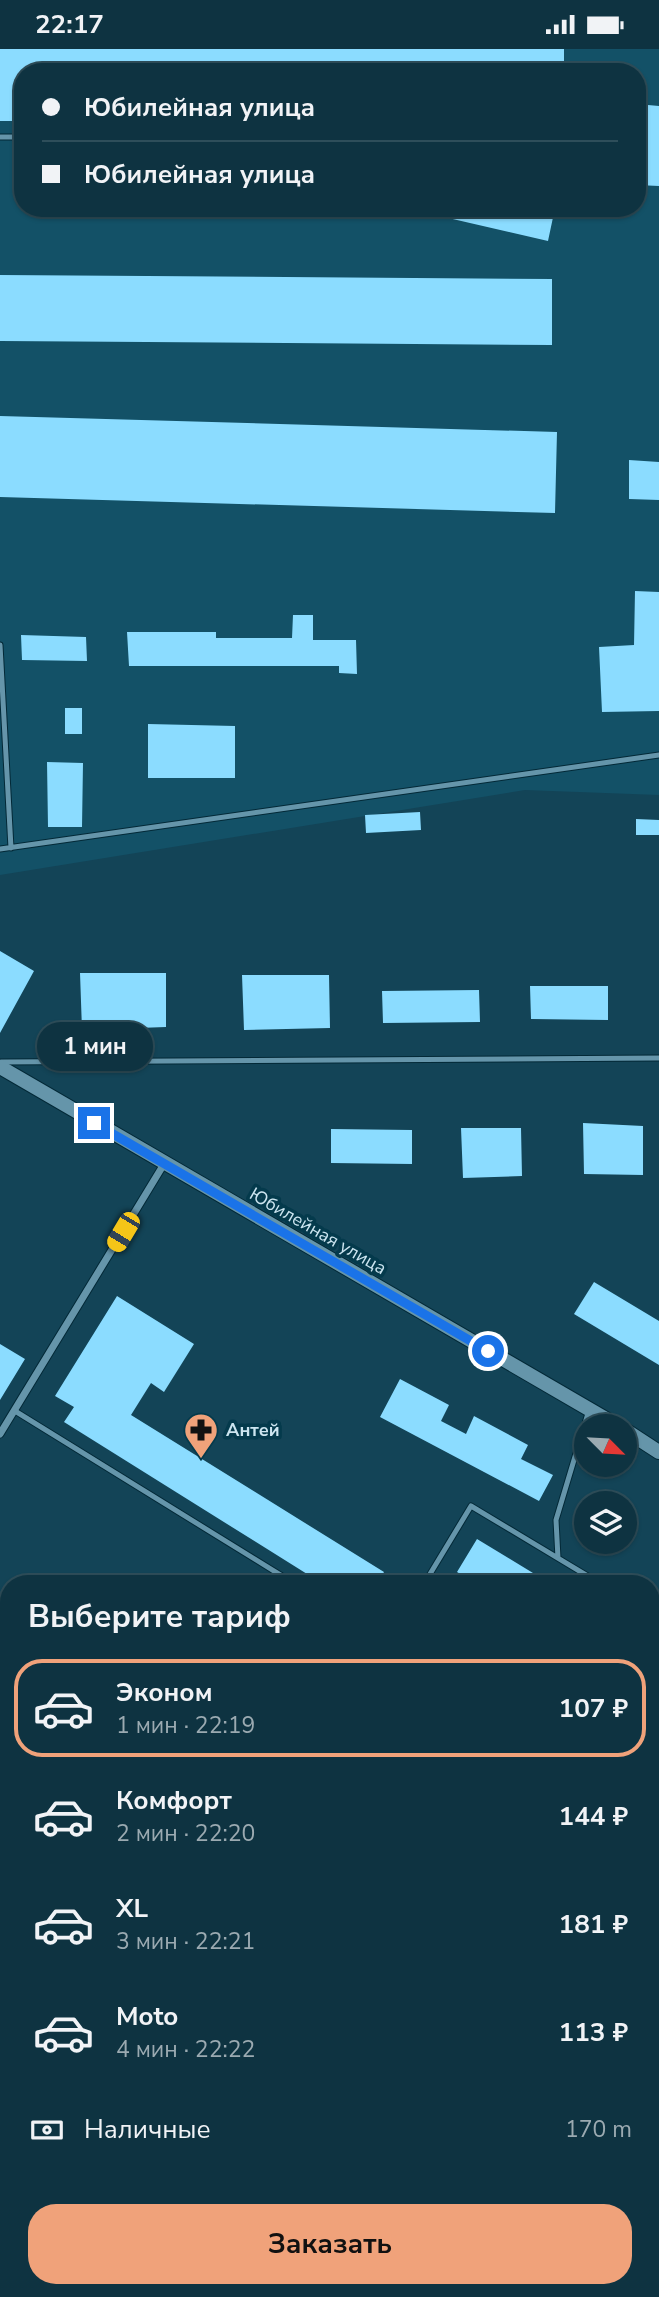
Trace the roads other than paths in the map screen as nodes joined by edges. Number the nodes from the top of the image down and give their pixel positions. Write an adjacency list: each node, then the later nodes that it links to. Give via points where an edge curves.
1 (0, 645): 3 (lane)
2 (659, 755): 3 (lane)
3 (11, 848): 4 (lane)
4 (0, 849)
5 (659, 1058): 6 (lane)
6 (0, 1062)
7 (0, 1067): 8 (street, Юбилейная улица)
8 (164, 1164): 9 (street, Юбилейная улица); 10 (street)
9 (589, 1410): 11 (street, Юбилейная улица); 17 (lane, via 555,1520)
10 (15, 1411): 13 (street); 18 (lane)
11 (596, 1414)
12 (637, 1433): 15 (street)
13 (0, 1434)
14 (637, 1438): 16 (street, Юбилейная улица)
15 (659, 1439)
16 (659, 1452)
17 (558, 1558): 19 (lane, via 471,1506); 20 (lane)
18 (280, 1575)
19 (429, 1575)
20 (586, 1575)

